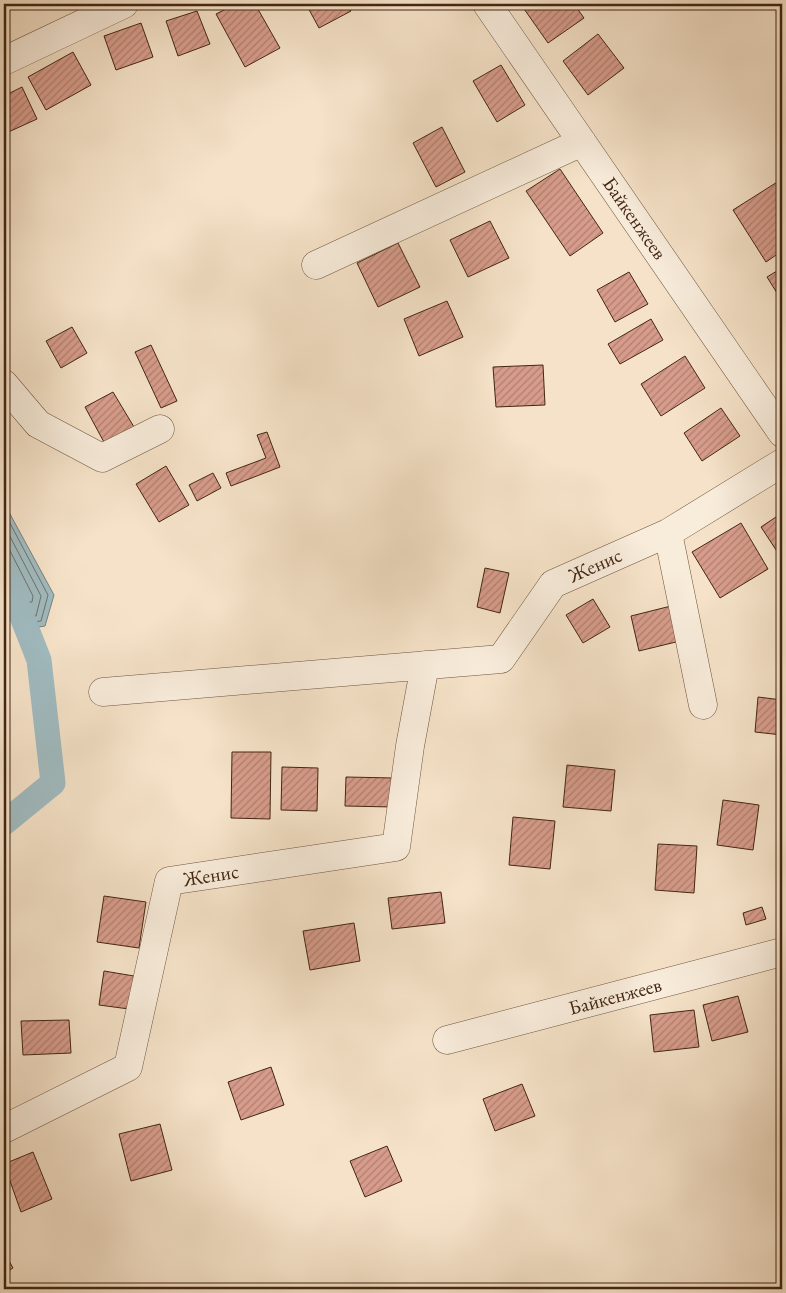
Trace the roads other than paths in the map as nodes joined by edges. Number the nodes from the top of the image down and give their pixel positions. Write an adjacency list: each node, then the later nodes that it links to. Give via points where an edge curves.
1 (124, 4): 3 (street)
2 (487, 4): 4 (street, Байкенжеев)
3 (6, 54)
4 (582, 142): 5 (street); 8 (street, Байкенжеев)
5 (316, 265)
6 (4, 384): 7 (street, via 38,424 102,458)
7 (160, 429)
8 (782, 433)
9 (782, 462): 10 (street, Женис)
10 (668, 533): 11 (street, Женис, via 552,584 501,659); 13 (street)
11 (425, 665): 12 (street, Женис); 16 (street, Женис, via 396,847 169,881 128,1067)
12 (103, 692)
13 (702, 705)
14 (782, 952): 15 (street, Байкенжеев)
15 (447, 1040)
16 (4, 1129)

